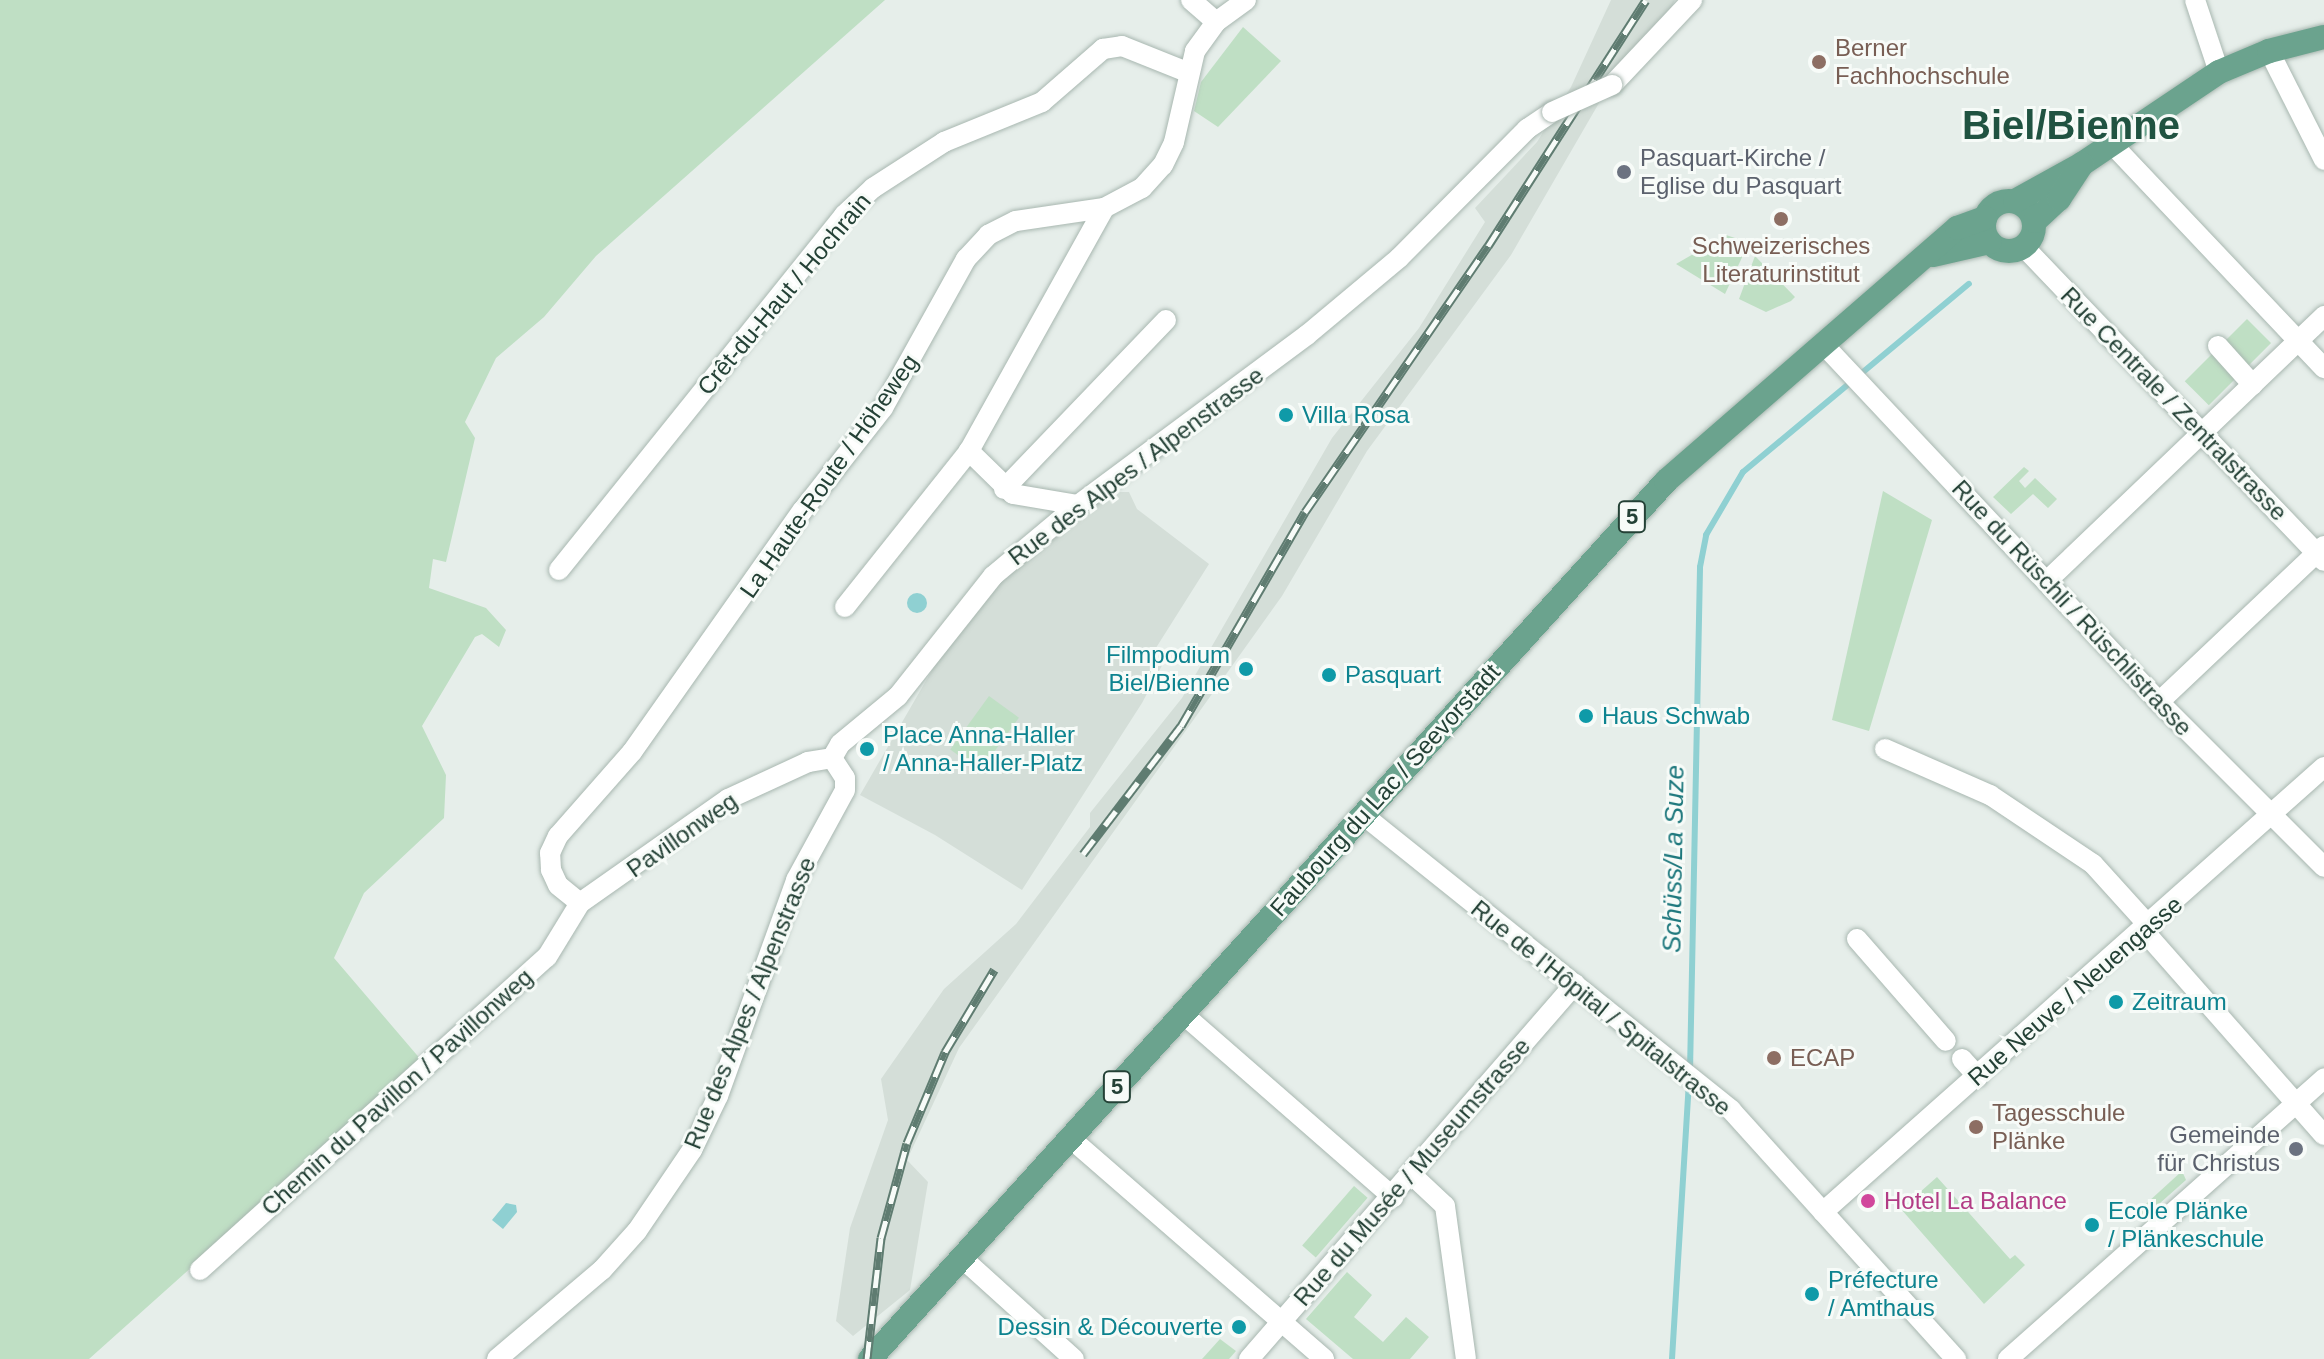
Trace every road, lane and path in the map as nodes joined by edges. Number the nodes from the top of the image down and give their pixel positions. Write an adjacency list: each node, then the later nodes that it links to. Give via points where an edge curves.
1 (1191, 0): 5 (street)
2 (1246, 0): 5 (street, La Haute-Route / Höheweg)
3 (1692, 0): 30 (street, Rue des Alpes / Alpenstrasse, bridge, via 1612,85 1527,129 1399,258 1307,335)
4 (2195, 0): 9 (street)
5 (1216, 22): 8 (street, La Haute-Route / Höheweg)
6 (2324, 37): 7 (main road, 5)
7 (2269, 51): 9 (main road, 5); 11 (street)
8 (1187, 72): 14 (street, La Haute-Route / Höheweg, via 1174,142 1163,165 1142,188); 32 (street, Crêt-du-Haut / Hochrain, via 1122,46 1103,49 1042,102 944,142 873,188 844,215)
9 (2219, 72): 10 (main road, 5)
10 (2111, 143): 12 (main road, 5); 22 (street)
11 (2324, 160)
12 (2082, 164): 13 (main road, 5); 16 (main road, 5, via 2059,199)
13 (2015, 201): 15 (main road, 5, via 1995,205); 16 (main road)
14 (1104, 208): 28 (street); 42 (street, La Haute-Route / Höheweg, via 1016,221 988,235 966,259 883,408 803,510 632,752 558,836 550,853 551,870 558,885)
15 (1985, 218): 17 (main road); 19 (main road, Faubourg du Lac / Seevorstadt / 5, via 1957,228)
16 (2035, 221): 18 (main road, 5)
17 (1990, 242): 18 (main road, 5, via 2010,252); 19 (main road, Faubourg du Lac / Seevorstadt / 5)
18 (2024, 247): 27 (street, Rue Centrale / Zentralstrasse)
19 (1933, 255): 23 (main road, Faubourg du Lac / Seevorstadt / 5)
20 (2324, 316): 22 (street)
21 (1166, 320): 29 (street)
22 (2299, 341): 25 (street); 26 (street)
23 (1824, 345): 33 (street, Rue du Rüschli / Rüschlistrasse); 39 (main road, Faubourg du Lac / Seevorstadt / 5, via 1666,481)
24 (2218, 346): 26 (street)
25 (2324, 368)
26 (2253, 385): 27 (street)
27 (2204, 434): 31 (street, Rue Centrale / Zentralstrasse); 33 (street)
28 (969, 451): 29 (street); 34 (street)
29 (1004, 489): 30 (street)
30 (1078, 505): 37 (street, Rue des Alpes / Alpenstrasse, via 993,576 898,696 840,744)
31 (2321, 554): 35 (street)
32 (559, 570)
33 (2049, 579): 35 (street, Rue du Rüschli / Rüschlistrasse)
34 (845, 607)
35 (2159, 702): 40 (street, Rue du Rüschli / Rüschlistrasse)
36 (1885, 749): 43 (street, via 1990,795 2093,864)
37 (832, 758): 42 (street, Pavillonweg, via 808,762 728,799); 61 (street, Rue des Alpes / Alpenstrasse, via 845,778 845,790 790,893 718,1096 692,1150 637,1231 602,1270)
38 (2324, 767): 40 (street, Rue Neuve / Neuengasse)
39 (1362, 814): 45 (street, Rue de l'Hôpital / Spitalstrasse); 46 (main road, Faubourg du Lac / Seevorstadt / 5)
40 (2273, 815): 41 (street, Rue du Rüschli / Rüschlistrasse); 43 (street, Rue Neuve / Neuengasse)
41 (2324, 867)
42 (580, 903): 58 (street, Chemin du Pavillon / Pavillonweg, via 547,957)
43 (2147, 929): 49 (street, Rue Neuve / Neuengasse); 51 (street)
44 (1857, 939): 47 (street)
45 (1575, 984): 54 (street, Rue du Musée / Museumstrasse); 56 (street, Rue de l'Hôpital / Spitalstrasse, via 1708,1091)
46 (1183, 1014): 53 (main road, Faubourg du Lac / Seevorstadt / 5); 55 (street)
47 (1946, 1041)
48 (1962, 1059): 49 (street)
49 (1978, 1077): 56 (street, Rue Neuve / Neuengasse)
50 (2324, 1078): 51 (street)
51 (2295, 1103): 52 (street); 67 (street)
52 (2324, 1135)
53 (1069, 1137): 57 (main road, Faubourg du Lac / Seevorstadt / 5); 59 (street)
54 (1412, 1175): 55 (street, Rue du Musée / Museumstrasse); 65 (street, via 1445,1206)
55 (1393, 1197): 59 (street, Rue du Musée / Museumstrasse)
56 (1823, 1212): 66 (street, Rue de l'Hôpital / Spitalstrasse)
57 (961, 1257): 60 (main road, Faubourg du Lac / Seevorstadt / 5); 62 (street)
58 (200, 1270)
59 (1281, 1321): 63 (street, Rue du Musée / Museumstrasse); 64 (street)
60 (880, 1354)
61 (497, 1359)
62 (1074, 1359)
63 (1249, 1359)
64 (1324, 1359)
65 (1466, 1359)
66 (1956, 1359)
67 (2008, 1359)

